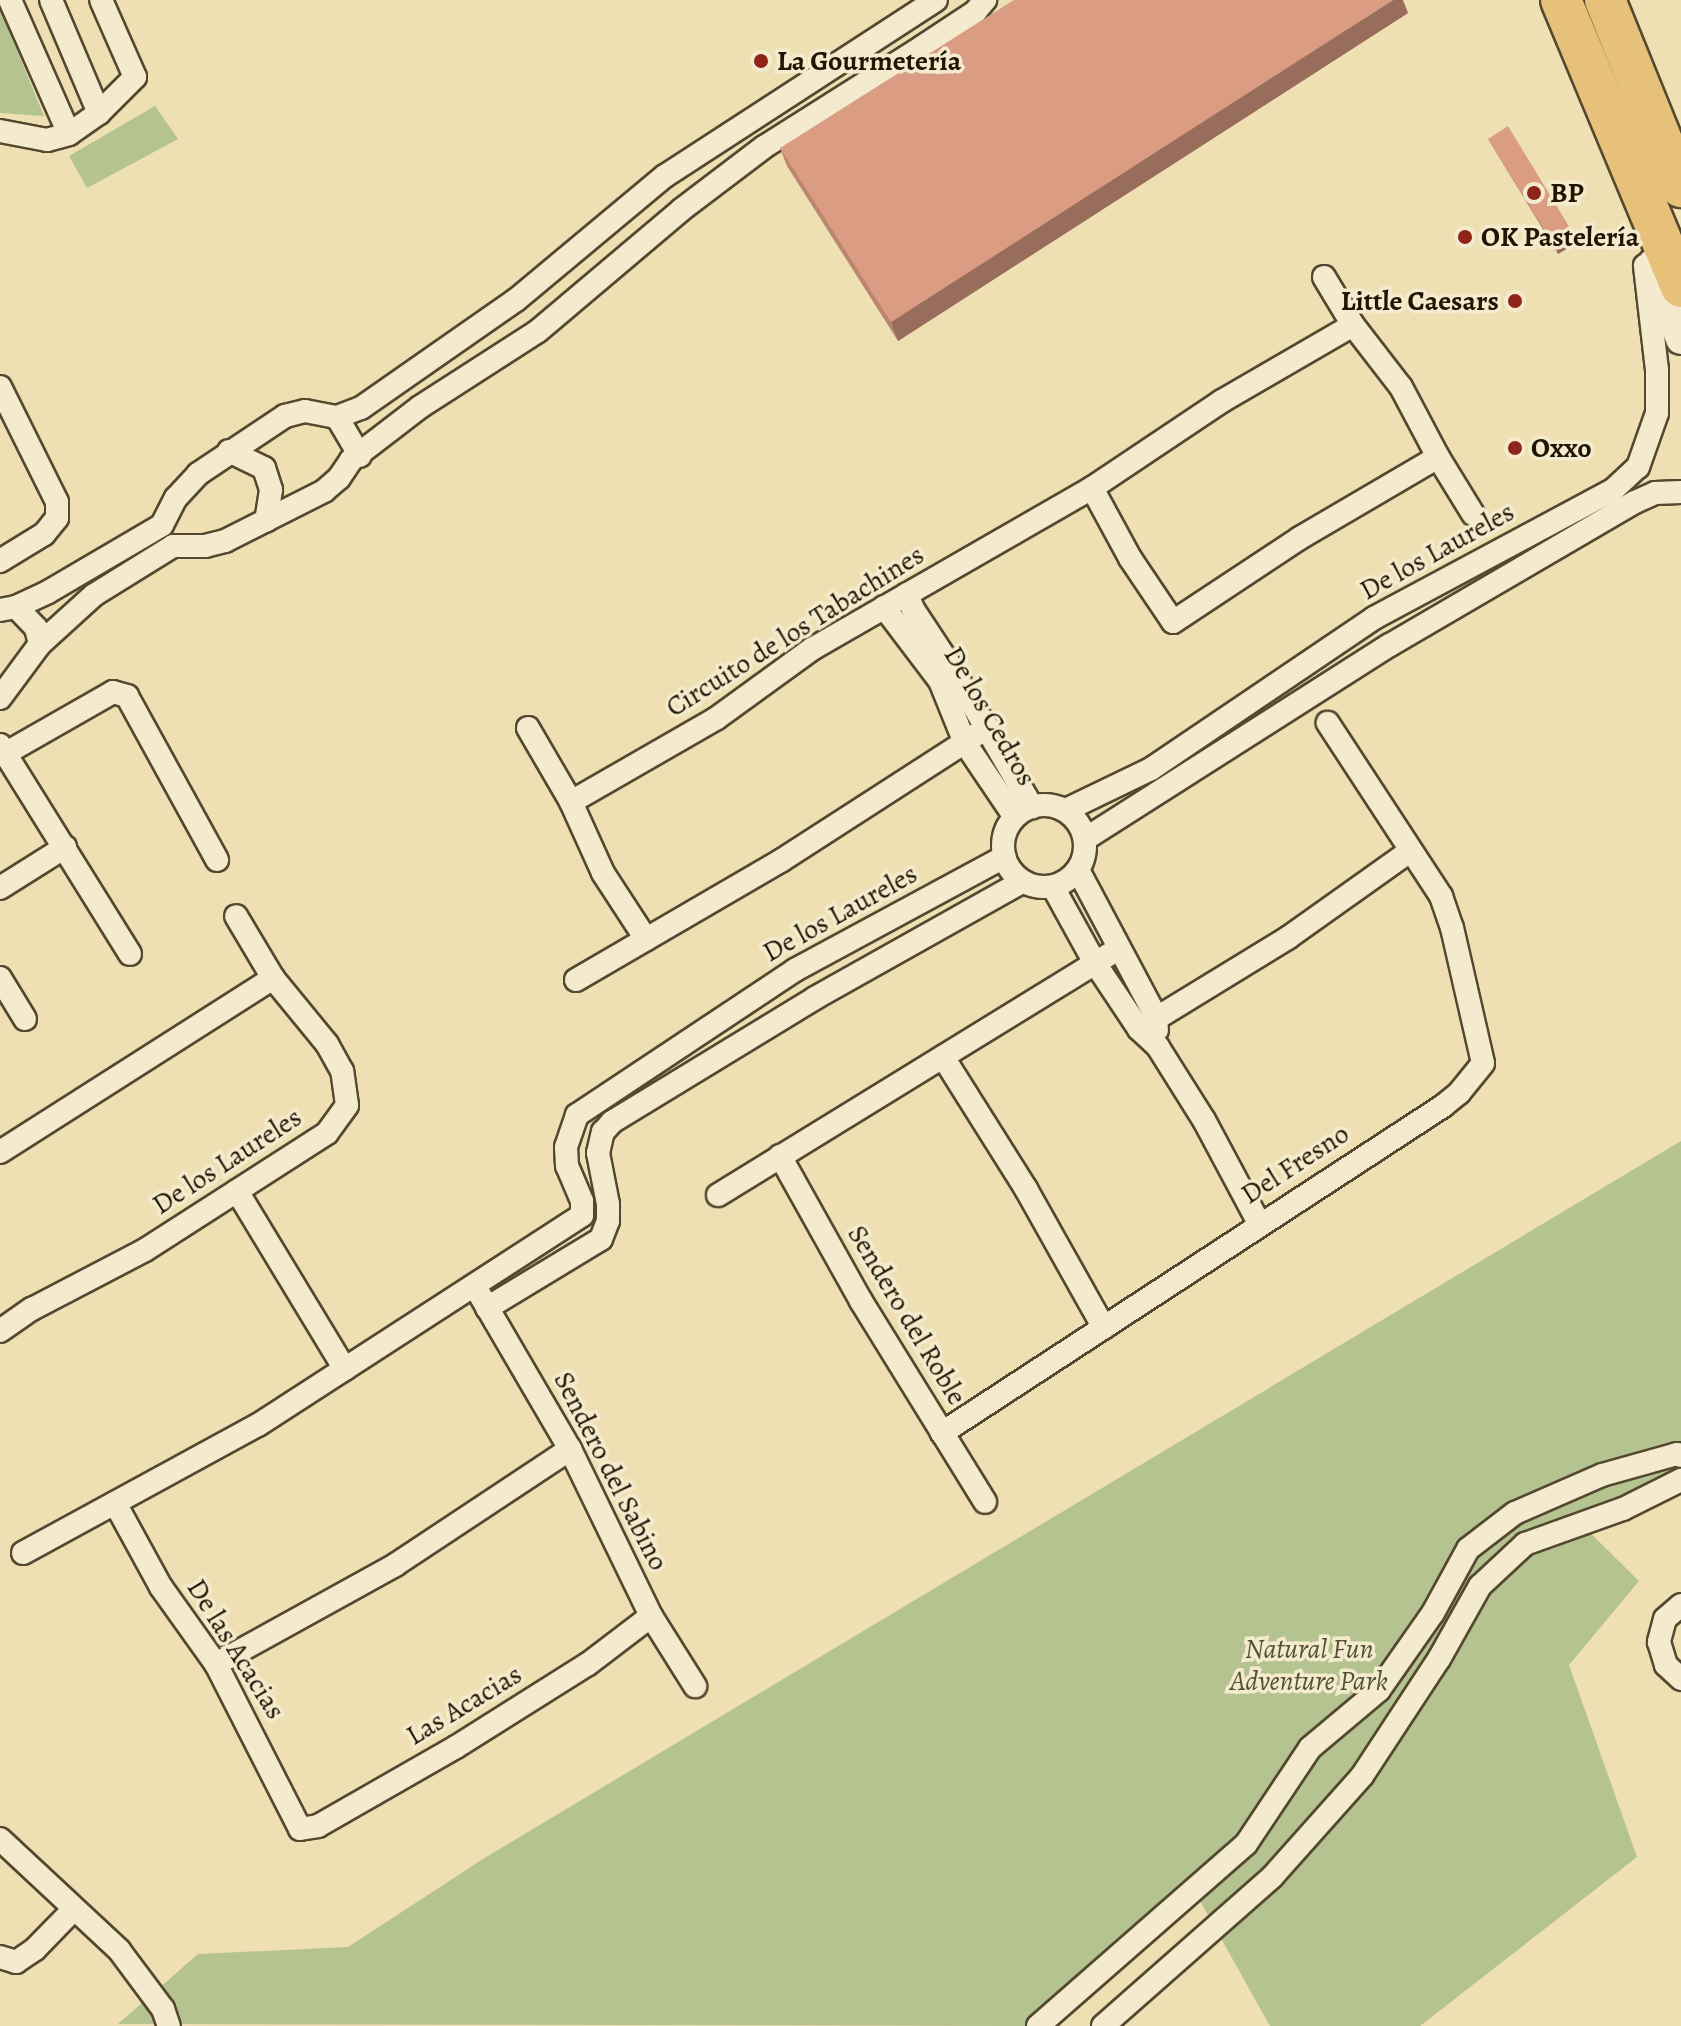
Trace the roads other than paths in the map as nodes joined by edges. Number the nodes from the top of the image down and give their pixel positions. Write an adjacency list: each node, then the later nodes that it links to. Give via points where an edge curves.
1 (10, 0): 10 (street)
2 (51, 0): 8 (street)
3 (101, 0): 8 (street, via 135,77)
4 (936, 0): 20 (street, via 696,154 494,317 361,408)
5 (985, 0): 22 (street, via 975,12 764,147 538,331 420,407)
6 (1561, 0): 12 (highway)
7 (1606, 0): 11 (street, via 1648,63); 13 (highway)
8 (99, 113): 10 (street)
9 (0, 131): 10 (street, via 47,140)
10 (69, 134)
11 (1681, 134)
12 (1631, 165): 14 (street); 16 (highway)
13 (1681, 187)
14 (1643, 237): 18 (street); 24 (street, De los Laureles, via 1657,413 1638,467)
15 (1324, 277): 17 (street)
16 (1681, 287)
17 (1353, 325): 23 (street, via 1401,387); 25 (street, Circuito de los Tabachines, via 1222,401)
18 (1681, 339)
19 (3, 399): 31 (street, via 57,502 57,518 44,534)
20 (337, 417): 21 (street, via 305,411 285,416); 22 (street)
21 (229, 451): 29 (street, via 264,468 271,490); 35 (street, via 176,498 162,525 48,592)
22 (360, 456): 29 (street, via 324,491)
23 (1438, 457): 25 (street, via 1300,538 1173,622); 28 (street)
24 (1622, 482): 27 (street); 30 (street, De los Laureles)
25 (1092, 488): 33 (street, Circuito de los Tabachines)
26 (1681, 492): 27 (street, De los Laureles, via 1655,493)
27 (1635, 502): 32 (street, De los Laureles)
28 (1473, 514)
29 (266, 521): 37 (street, via 225,541 173,546 94,595)
30 (1513, 544): 32 (street); 36 (street, De los Laureles)
31 (0, 561)
32 (1525, 566): 38 (street, De los Laureles)
33 (907, 594): 34 (street, Circuito de los Tabachines); 41 (street, De los Cedros)
34 (884, 607): 43 (street, De los Cedros, via 940,681); 45 (street, Circuito de los Tabachines, via 812,649 717,718)
35 (8, 608): 37 (street, via 36,628)
36 (1374, 618): 38 (street); 46 (street, De los Laureles, via 1151,769)
37 (40, 644): 39 (street)
38 (1390, 645): 48 (street, De los Laureles)
39 (0, 698)
40 (1328, 723): 50 (street, Del Fresno)
41 (988, 727): 43 (street); 47 (street, De los Cedros)
42 (528, 728): 45 (street)
43 (965, 743): 47 (street, De los Cedros); 58 (street)
44 (4, 748): 49 (street); 52 (street, via 113,692 127,696)
45 (571, 802): 58 (street, via 603,873)
46 (1066, 810): 47 (street, via 1048,805); 48 (street)
47 (1023, 812): 51 (street, via 1006,831)
48 (1085, 839): 53 (street)
49 (65, 847): 56 (street); 60 (street)
50 (1410, 851): 66 (street, via 1289,937); 72 (street, Del Fresno, via 1441,896 1483,1063 1443,1106)
51 (1004, 857): 54 (street); 73 (street, De los Laureles, via 795,970 594,1100 577,1115 566,1147 582,1215)
52 (217, 860)
53 (1078, 870): 55 (street); 59 (street)
54 (1022, 882): 55 (street); 74 (street, via 815,998 612,1122 603,1132 598,1153 608,1204 601,1239)
55 (1053, 887): 61 (street)
56 (0, 888)
57 (236, 916): 63 (street, De los Laureles)
58 (646, 939): 64 (street)
59 (1117, 950): 61 (street); 66 (street)
60 (130, 954)
61 (1095, 963): 66 (street); 67 (street)
62 (0, 978): 65 (street)
63 (273, 978): 68 (street); 70 (street, De los Laureles, via 327,1044 342,1071 347,1105 327,1133)
64 (576, 980)
65 (25, 1019)
66 (1147, 1023): 72 (street)
67 (943, 1057): 69 (street); 75 (street)
68 (0, 1152)
69 (780, 1156): 71 (street); 78 (street, Sendero del Roble)
70 (237, 1191): 76 (street, De los Laureles, via 145,1250); 77 (street)
71 (718, 1195)
72 (1259, 1223): 75 (street, Del Fresno)
73 (472, 1284): 74 (street, Sendero del Sabino); 77 (street)
74 (487, 1308): 79 (street, Sendero del Sabino)
75 (1104, 1328): 78 (street, Del Fresno)
76 (0, 1331)
77 (345, 1369): 83 (street, via 258,1425)
78 (942, 1433): 82 (street, Sendero del Roble)
79 (570, 1449): 86 (street, Sendero del Sabino); 87 (street, via 395,1565)
80 (1681, 1456): 95 (street, via 1602,1475 1515,1513 1468,1549 1433,1613 1379,1690 1310,1748 1246,1844)
81 (1681, 1480): 96 (street, via 1623,1509 1525,1544 1480,1586 1362,1776 1272,1877)
82 (985, 1502)
83 (115, 1503): 84 (street); 87 (street, De las Acacias, via 161,1587)
84 (23, 1553)
85 (1681, 1605): 88 (street, via 1665,1619 1659,1642 1666,1665)
86 (651, 1616): 89 (street, Sendero del Sabino); 90 (street, Las Acacias, via 588,1664 456,1747 318,1826)
87 (216, 1664): 90 (street, De las Acacias)
88 (1681, 1679)
89 (695, 1686)
90 (300, 1829)
91 (0, 1839): 92 (street)
92 (74, 1909): 93 (street, via 16,1962); 94 (street, via 119,1950 163,2009)
93 (0, 1957)
94 (169, 2026)
95 (1038, 2026)
96 (1103, 2026)

